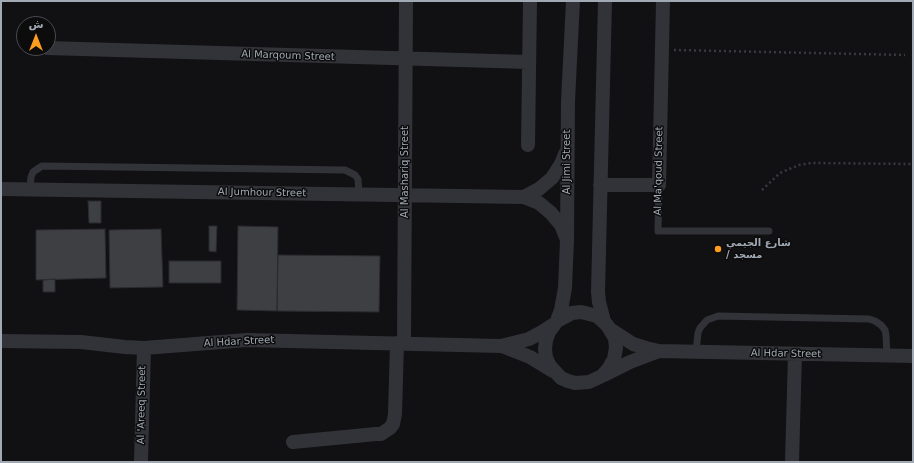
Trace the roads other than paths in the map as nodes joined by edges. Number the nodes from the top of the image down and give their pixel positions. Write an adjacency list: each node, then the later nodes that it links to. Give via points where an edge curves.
1 (406, 1): 7 (street, Al Mashariq Street)
2 (530, 1): 8 (street)
3 (573, 1): 10 (street, Al Jimi Street)
4 (605, 1): 11 (street)
5 (663, 1): 12 (street, Al Ma'qoud Street)
6 (56, 48): 7 (street, Al Marqoum Street)
7 (405, 59): 8 (street, Al Marqoum Street); 16 (street, Al Mashariq Street)
8 (529, 62): 9 (street)
9 (528, 145)
10 (567, 148): 17 (street, via 552,178); 19 (street, Al Jimi Street)
11 (600, 185): 12 (street); 21 (street, via 598,302)
12 (659, 185): 18 (lane, Al Ma'qoud Street, via 658,231)
13 (1, 189): 14 (street, Al Jumhour Street)
14 (30, 189): 15 (street, Al Jumhour Street); 15 (lane, via 33,172 42,166 345,170 358,179)
15 (359, 194): 16 (street, Al Jumhour Street)
16 (405, 195): 17 (street, Al Jumhour Street); 23 (street, Al Mashariq Street)
17 (524, 197): 19 (street, Al Jumhour Street, via 552,212)
18 (769, 231)
19 (567, 240): 20 (street, Al Jimi Street, via 565,288 561,310)
20 (555, 323): 21 (street, via 572,313 580,312 593,315); 24 (street, Al Hdar Street, via 529,338); 31 (street, via 547,336 545,349 548,362)
21 (607, 325): 26 (street, Al Hdar Street, via 633,344); 32 (street, via 616,348 614,359)
22 (1, 341): 25 (street, Al Hdar Street, via 81,342)
23 (401, 343): 24 (street, Al Hdar Street); 25 (street, Al Hdar Street, via 247,340); 33 (street, Al Mashariq Street, via 395,414 390,428 381,434)
24 (501, 346): 31 (street, Al Hdar Street, via 530,357)
25 (144, 348): 34 (street, Al 'Areeq Street)
26 (659, 351): 27 (street, Al Hdar Street); 32 (street, Al Hdar Street)
27 (696, 352): 28 (street, Al Hdar Street); 29 (lane, via 700,328 707,320 718,316 869,319 885,330)
28 (795, 354): 29 (street, Al Hdar Street); 35 (street)
29 (887, 356): 30 (street, Al Hdar Street)
30 (913, 356)
31 (556, 373): 32 (street, via 561,378 575,383 589,382)
32 (602, 376)
33 (293, 442)
34 (141, 462)
35 (792, 462)

